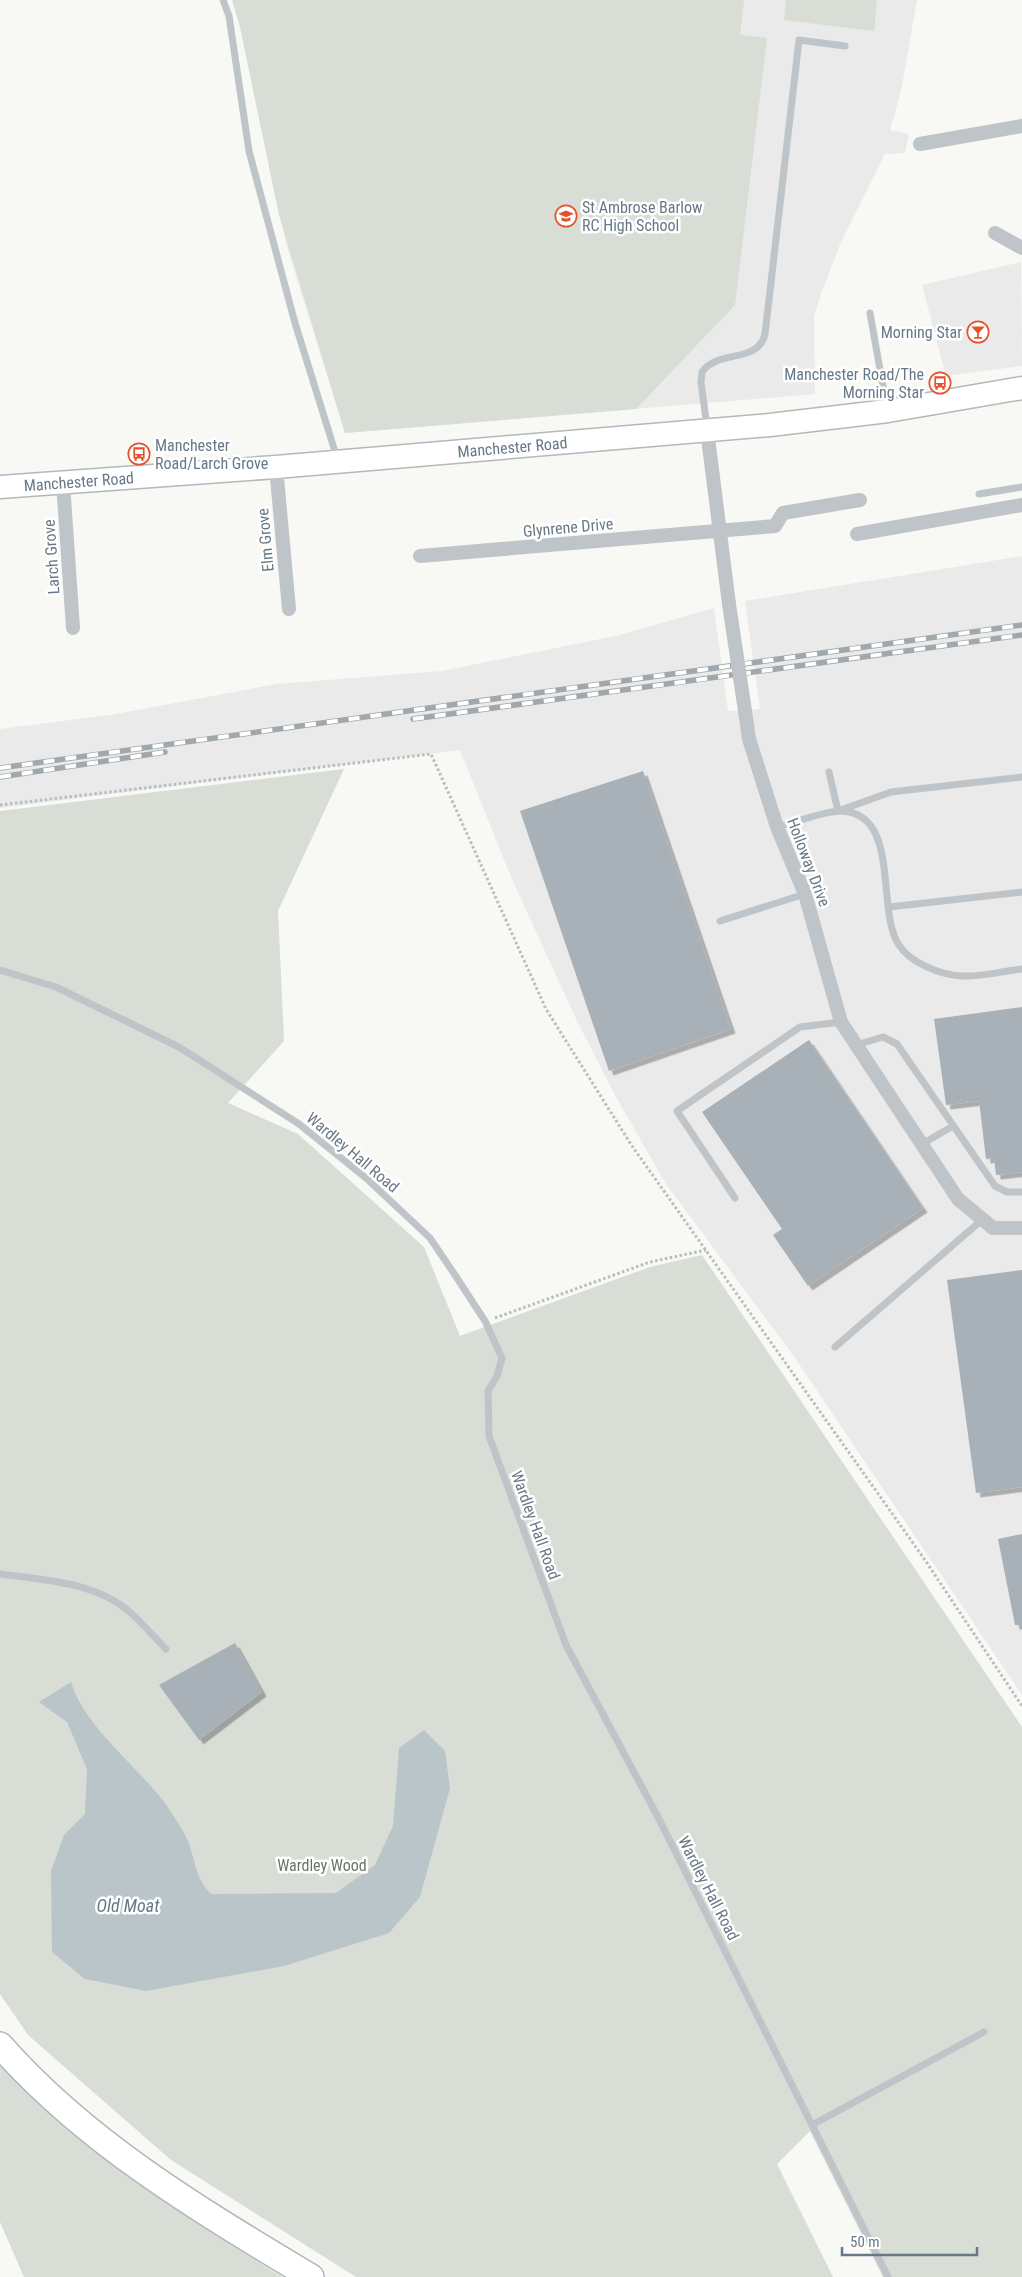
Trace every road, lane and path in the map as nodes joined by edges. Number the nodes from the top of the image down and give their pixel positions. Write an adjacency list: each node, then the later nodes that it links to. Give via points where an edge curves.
1 (224, 0): 11 (lane, via 250,151 295,323)
2 (845, 46): 10 (lane, via 799,40 764,340 754,352 707,364 701,382)
3 (1022, 126): 4 (street)
4 (920, 144)
5 (995, 234): 6 (street)
6 (1022, 248)
7 (870, 313): 9 (lane)
8 (1022, 388): 9 (main road, Manchester Road)
9 (888, 411): 10 (main road, Manchester Road)
10 (707, 430): 11 (main road, Manchester Road); 19 (street, Holloway Drive)
11 (338, 461): 12 (main road, Manchester Road)
12 (276, 467): 13 (main road, Manchester Road); 22 (street, Elm Grove)
13 (63, 483): 14 (main road, Manchester Road); 23 (street, Larch Grove)
14 (0, 487)
15 (1022, 487): 16 (lane)
16 (979, 494)
17 (860, 500): 19 (street, Glynrene Drive, via 783,512 775,526)
18 (1022, 505): 20 (street)
19 (719, 532): 21 (street, Glynrene Drive); 28 (street, Holloway Drive, bridge, via 749,739)
20 (857, 534)
21 (420, 556)
22 (289, 609)
23 (73, 628)
24 (829, 772): 27 (lane)
25 (1022, 777): 27 (lane, via 891,792)
26 (0, 805): 43 (path, via 431,754 546,1010 632,1146)
27 (838, 811): 28 (lane); 31 (lane, via 858,814 879,841)
28 (777, 827): 30 (street, Holloway Drive)
29 (1022, 892): 31 (lane)
30 (805, 894): 32 (lane); 35 (street, Holloway Drive)
31 (889, 907): 33 (lane, via 892,932 899,946 913,959 936,970 962,976)
32 (720, 921)
33 (1022, 969)
34 (0, 970): 44 (lane, Wardley Hall Road, via 56,988 179,1047 299,1124 366,1178 430,1238)
35 (841, 1022): 36 (street, Holloway Drive); 40 (lane, via 800,1027 677,1111)
36 (856, 1046): 37 (lane, via 883,1037 897,1044); 38 (street, Holloway Drive)
37 (953, 1126): 38 (lane); 39 (lane, via 994,1186 1007,1192)
38 (922, 1144): 41 (street, Holloway Drive, via 958,1199)
39 (1022, 1192)
40 (734, 1198)
41 (982, 1219): 42 (street, Holloway Drive, via 993,1228); 45 (lane)
42 (1022, 1228)
43 (706, 1250): 44 (path, via 650,1262); 48 (path, via 925,1560)
44 (485, 1322): 51 (lane, Wardley Hall Road, via 502,1358 488,1391 490,1436 566,1645 659,1819)
45 (835, 1347)
46 (0, 1574): 47 (lane, via 58,1582 97,1593 130,1612)
47 (166, 1649)
48 (1022, 1706)
49 (984, 2032): 51 (lane)
50 (0, 2045): 52 (highway, via 47,2093 132,2162)
51 (812, 2125): 53 (lane, Wardley Hall Road)
52 (311, 2277)
53 (888, 2277)

